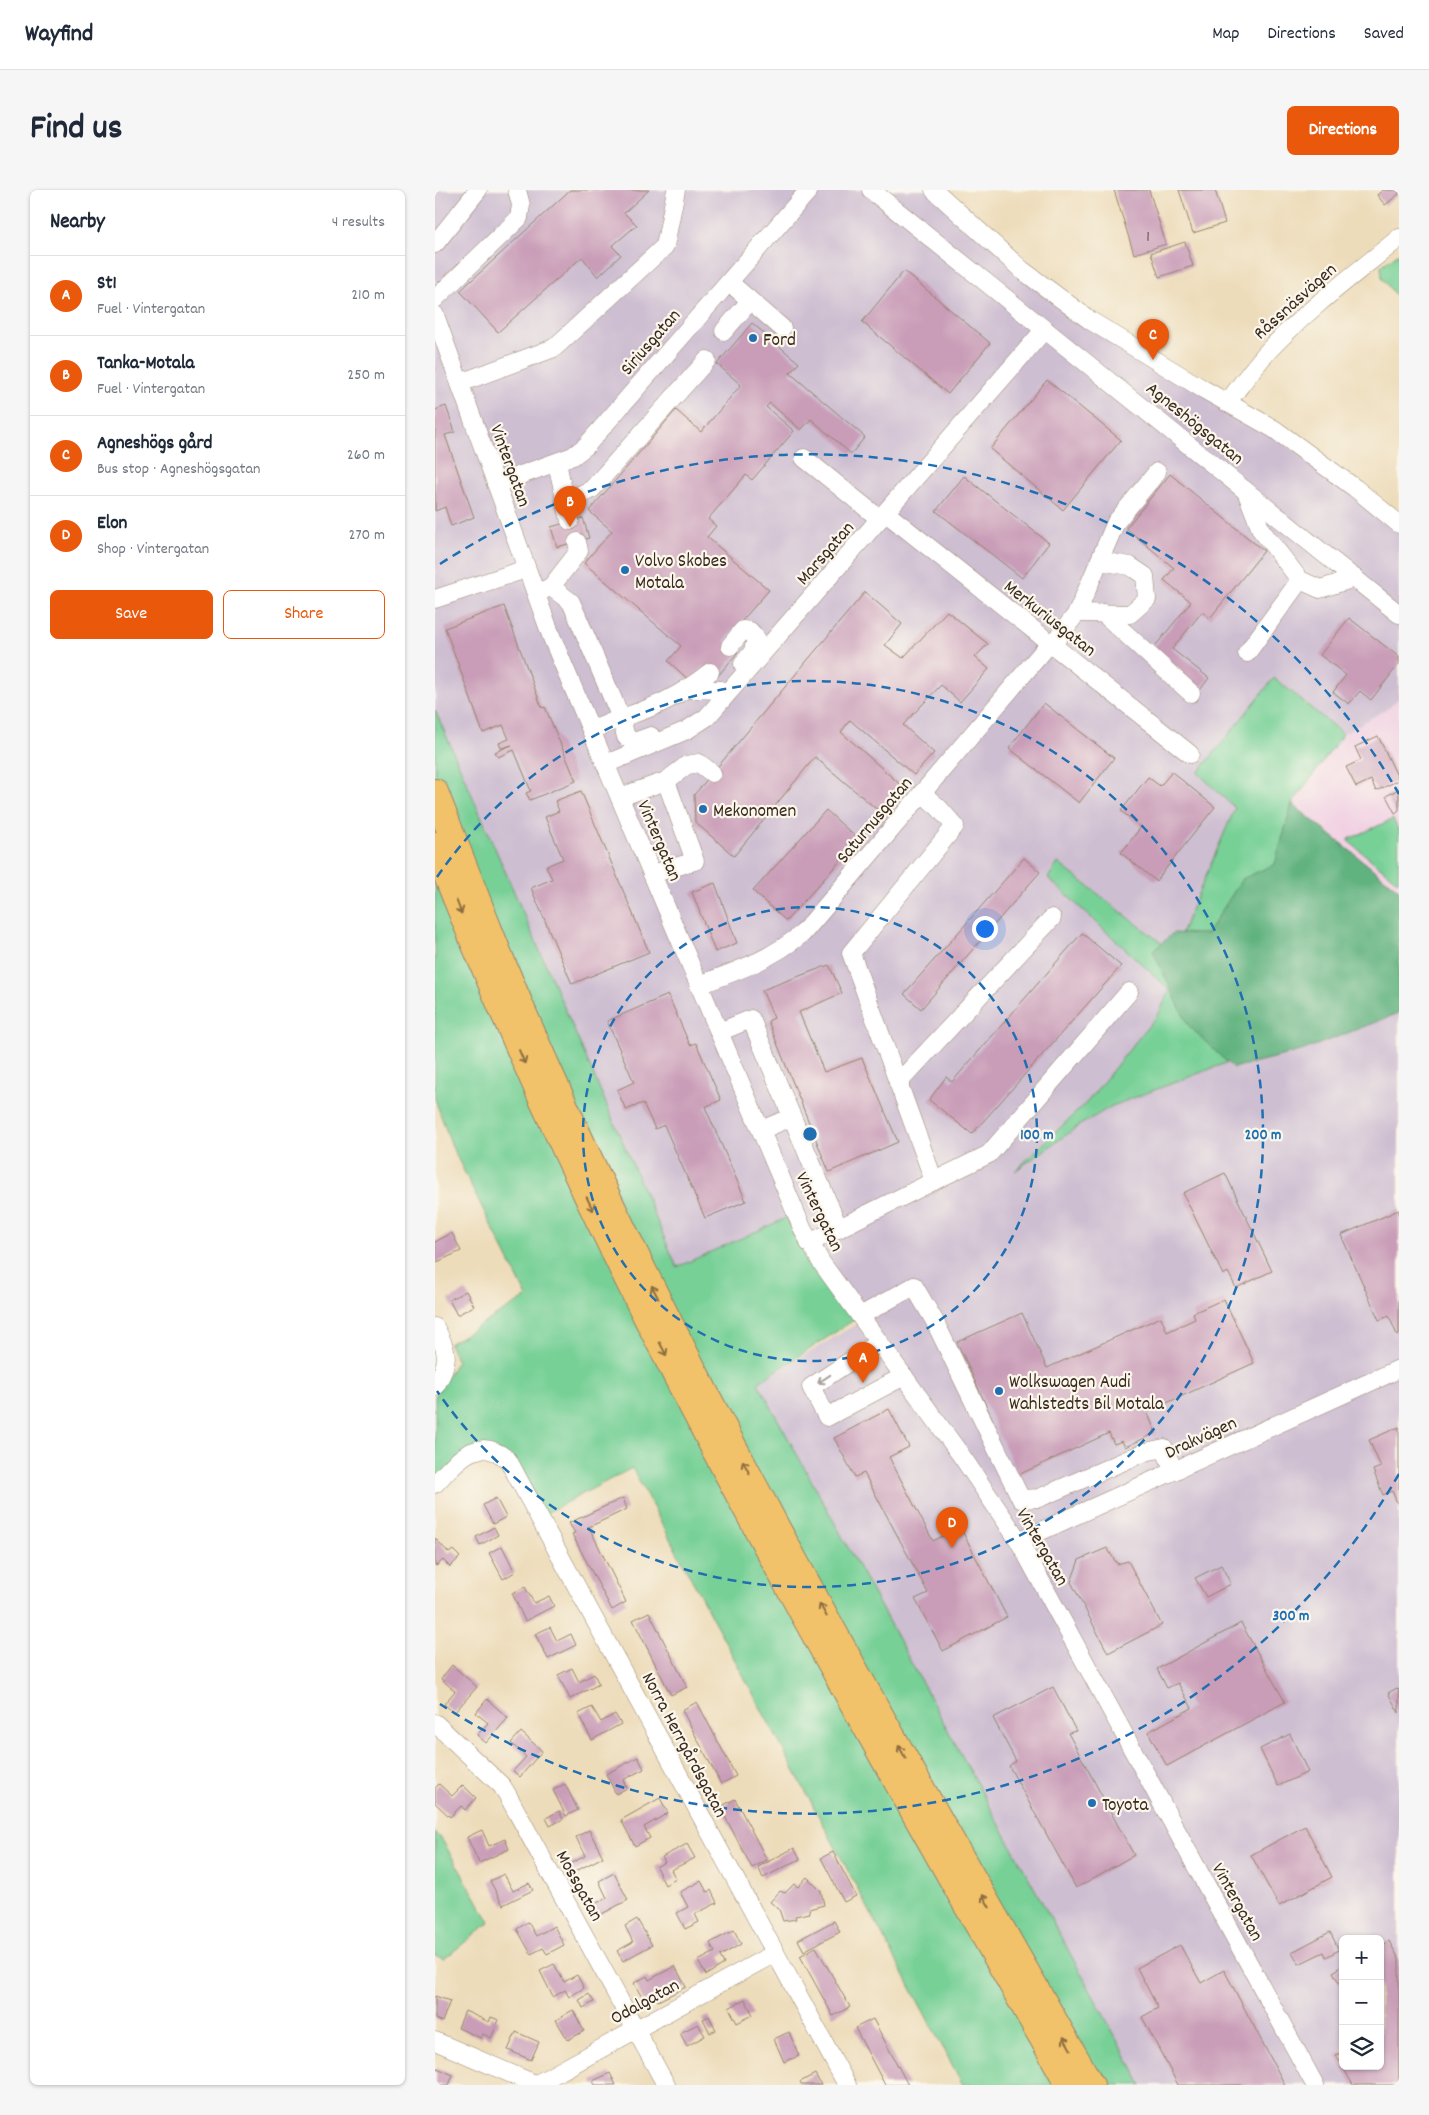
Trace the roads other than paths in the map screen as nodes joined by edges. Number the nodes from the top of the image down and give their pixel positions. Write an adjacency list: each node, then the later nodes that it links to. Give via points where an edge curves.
1 (478, 190): 8 (street)
2 (517, 190): 10 (street, via 521,205 519,218)
3 (676, 190): 17 (street, via 665,246 554,348)
4 (809, 190): 9 (street, Siriusgatan)
5 (871, 190): 14 (street, Agneshögsgatan)
6 (933, 190): 18 (street, Agneshögsgatan, via 1022,270 1091,322)
7 (1399, 238): 18 (street, Råssnäsvägen, via 1290,329)
8 (435, 244)
9 (729, 282): 11 (street); 20 (street, Siriusgatan, via 586,446)
10 (435, 299)
11 (751, 301): 13 (street); 15 (street)
12 (435, 315): 17 (street, Vintergatan)
13 (782, 328)
14 (1045, 329): 23 (street, Agneshögsgatan); 25 (street, Marsgatan)
15 (724, 331)
16 (707, 360): 24 (street, via 592,489)
17 (460, 383): 22 (street, Vintergatan)
18 (1227, 403): 27 (street, Agneshögsgatan, via 1281,435)
19 (804, 458): 25 (street, Merkuriusgatan)
20 (557, 463): 22 (street, Siriusgatan); 24 (street)
21 (1157, 472): 29 (street, Saturnusgatan, via 1117,522)
22 (496, 484): 30 (street, Vintergatan)
23 (1246, 490): 31 (street, Agneshögsgatan); 32 (street, via 1261,530)
24 (565, 502): 26 (street)
25 (883, 516): 38 (street, Merkuriusgatan); 48 (street, Marsgatan, via 707,717 687,730)
26 (570, 521)
27 (1399, 524)
28 (577, 542): 33 (street, via 579,551)
29 (1100, 561): 35 (street, via 1130,566 1145,576 1147,599 1130,614); 36 (street, Saturnusgatan)
30 (527, 569): 33 (street, Vintergatan); 34 (street)
31 (1355, 578): 32 (street, via 1320,589); 37 (street, Agneshögsgatan)
32 (1300, 580): 40 (street)
33 (543, 590): 45 (street, via 571,602); 46 (street, Vintergatan, via 552,638)
34 (435, 599)
35 (1103, 612): 36 (street); 44 (street)
36 (1077, 613): 38 (street, Saturnusgatan)
37 (1399, 614)
38 (1051, 644): 47 (street, Merkuriusgatan); 52 (street, Saturnusgatan)
39 (730, 646): 43 (street, via 743,630 750,631 756,638 753,651)
40 (1247, 653)
41 (710, 672): 42 (street)
42 (688, 689): 43 (street); 45 (street, via 658,706)
43 (721, 690): 45 (street, via 710,703 681,724 634,742 626,737)
44 (1191, 693)
45 (621, 718): 46 (street)
46 (591, 730): 48 (street, Vintergatan)
47 (1190, 754)
48 (606, 764): 53 (street, Vintergatan)
49 (712, 773): 50 (street, via 699,764 687,766)
50 (666, 781): 53 (street); 55 (street, via 695,861)
51 (435, 792): 83 (highway, one-way to 51, via 925,1795 718,1415 547,1067)
52 (922, 793): 57 (street, Saturnusgatan, via 803,932 786,947 764,960); 60 (street, via 955,826 851,953)
53 (619, 797): 55 (street, Vintergatan)
54 (435, 845): 82 (highway, one-way to 82, via 469,934 530,1075 696,1414 790,1590)
55 (652, 874): 57 (street, Vintergatan)
56 (1052, 918): 60 (street)
57 (699, 985): 59 (street, Vintergatan)
58 (1129, 992): 63 (street, via 989,1154)
59 (719, 1032): 61 (street, via 751,1019); 62 (street, Vintergatan)
60 (898, 1083): 63 (street)
61 (792, 1117): 62 (street); 64 (street)
62 (761, 1130): 65 (street, Vintergatan)
63 (934, 1181): 64 (street)
64 (839, 1229): 65 (street)
65 (809, 1243): 66 (street, Vintergatan)
66 (860, 1316): 68 (street, Vintergatan); 72 (street, via 914,1286 935,1320 1021,1499 1039,1498 1145,1452 1164,1448)
67 (435, 1326): 71 (street, via 447,1356 445,1369)
68 (879, 1342): 70 (street, Vintergatan); 70 (street, one-way to 70, via 811,1387 827,1417)
69 (1399, 1370): 72 (street, Drakvägen)
70 (904, 1376): 74 (street, Vintergatan)
71 (435, 1388)
72 (1174, 1472): 74 (street, Drakvägen)
73 (435, 1484): 76 (street, Norra Herrgårdsgatan, via 457,1461 477,1450 495,1451 511,1466)
74 (1019, 1542): 84 (street, Vintergatan)
75 (435, 1723): 77 (street, Mossgatan, via 507,1794)
76 (775, 1953): 77 (street, Odalgatan); 81 (street, Norra Herrgårdsgatan)
77 (635, 2028): 79 (street, Odalgatan); 80 (street, Mossgatan)
78 (435, 2041): 79 (street)
79 (535, 2085)
80 (666, 2085)
81 (847, 2085)
82 (1069, 2085)
83 (1091, 2085)
84 (1315, 2085)

